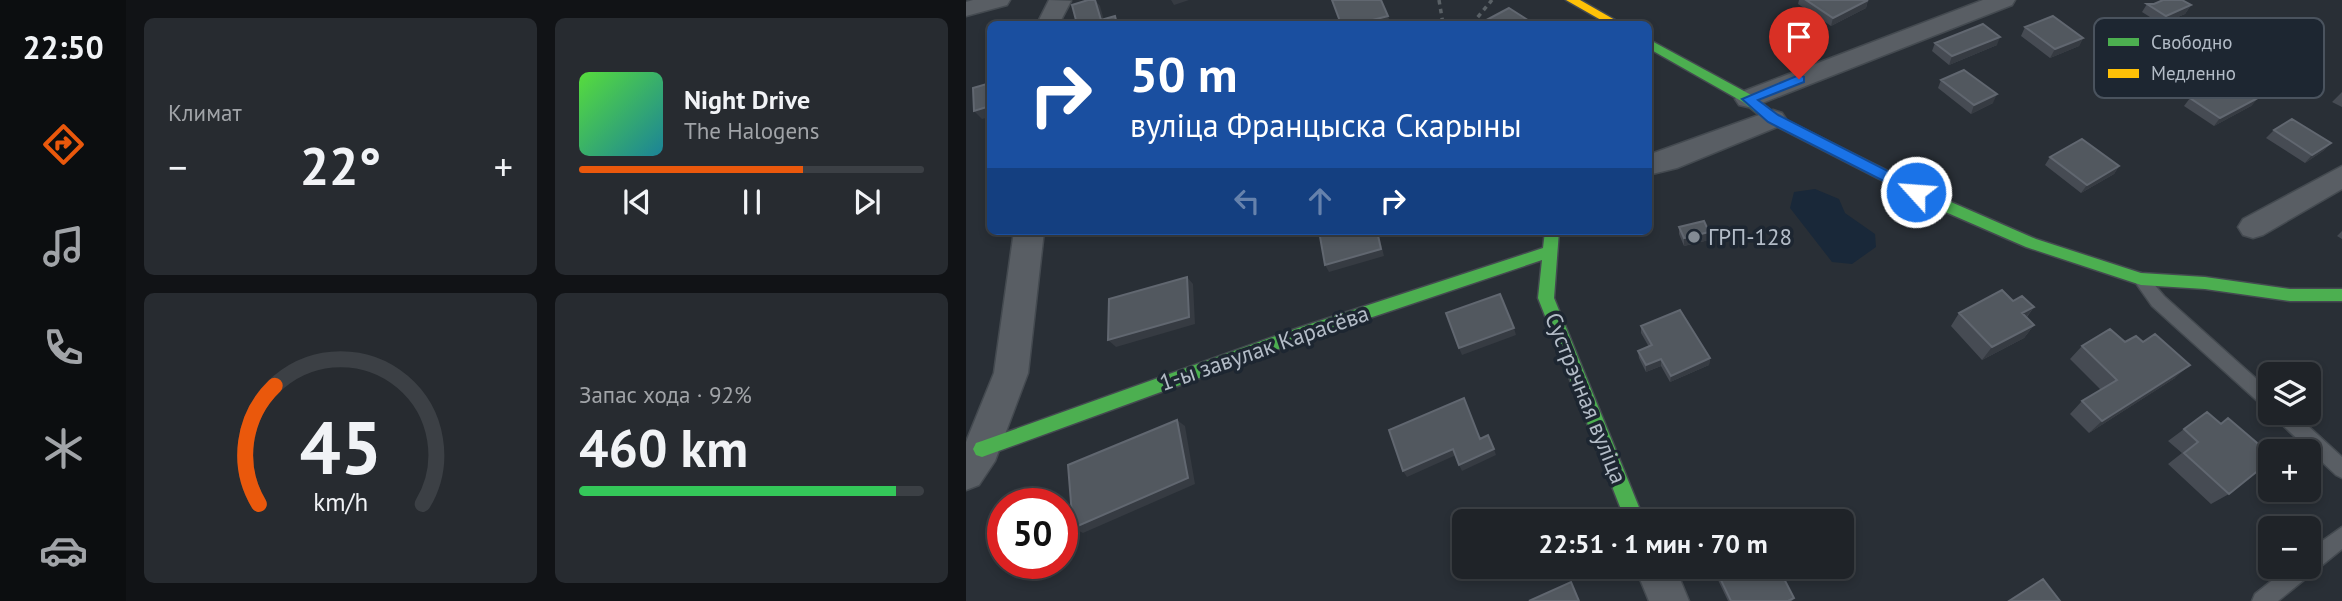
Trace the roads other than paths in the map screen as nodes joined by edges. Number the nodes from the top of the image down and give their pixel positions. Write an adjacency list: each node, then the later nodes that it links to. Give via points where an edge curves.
1 (999, 0): 5 (street)
2 (1060, 0): 6 (street)
3 (1573, 0): 7 (main road)
4 (2004, 0): 9 (street)
5 (966, 9)
6 (1050, 21)
7 (1611, 21)
8 (1652, 45): 9 (main road)
9 (1748, 99): 10 (main road)
10 (1773, 119): 11 (street); 17 (main road, via 1938,203 2031,243)
11 (1652, 164)
12 (2342, 176): 13 (street)
13 (2253, 227)
14 (1028, 235): 21 (street, 1-ы завулак Карасёва, via 1011,373)
15 (1551, 235): 16 (main road, Сустрэчная вуліца)
16 (1548, 252): 21 (main road, 1-ы завулак Карасёва, via 1298,335); 23 (main road, Сустрэчная вуліца, via 1546,298)
17 (2141, 279): 18 (main road, via 2290,295); 19 (lane)
18 (2342, 295)
19 (2258, 391)
20 (2294, 425): 22 (lane)
21 (974, 461)
22 (2342, 469)
23 (1631, 509)
24 (2342, 537): 25 (lane)
25 (2321, 554)
26 (1660, 579): 28 (street)
27 (2290, 579): 29 (lane)
28 (1669, 601)
29 (2262, 601)

